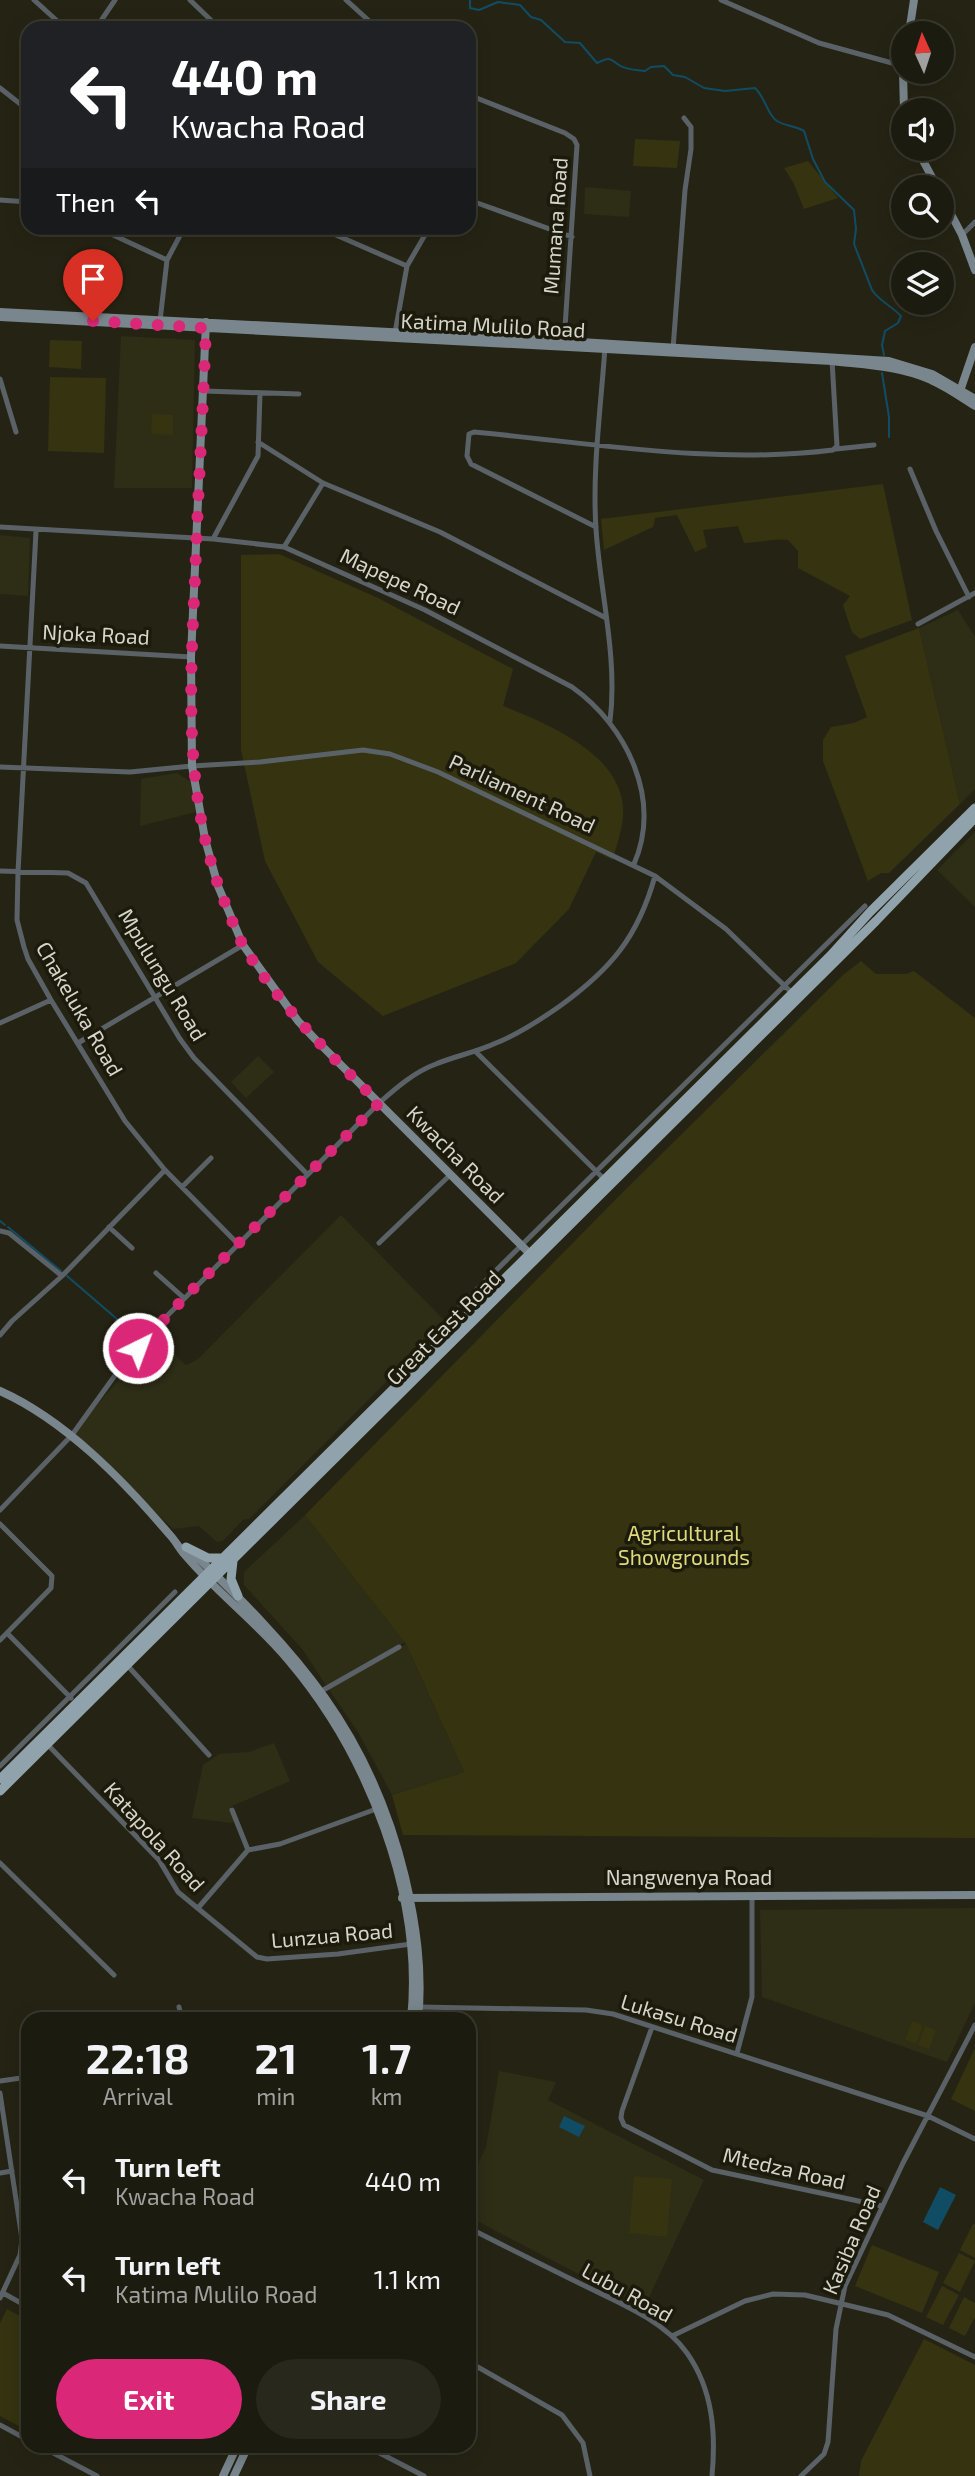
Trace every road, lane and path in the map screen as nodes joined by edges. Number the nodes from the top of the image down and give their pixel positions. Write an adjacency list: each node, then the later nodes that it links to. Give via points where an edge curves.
1 (34, 0): 7 (street)
2 (116, 0): 8 (street)
3 (190, 0): 9 (street)
4 (346, 0): 10 (street)
5 (721, 0): 12 (street, via 819,43)
6 (914, 0): 11 (main road)
7 (57, 21)
8 (101, 21)
9 (212, 21)
10 (367, 21)
11 (911, 21)
12 (891, 63)
13 (0, 88): 15 (street)
14 (476, 98): 27 (street, Mumana Road, via 574,139)
15 (21, 104)
16 (684, 118): 39 (street, via 691,127 691,149)
17 (0, 201): 18 (street)
18 (21, 202)
19 (476, 203): 27 (street)
20 (954, 220): 26 (main road)
21 (975, 222): 26 (street)
22 (113, 235): 28 (street)
23 (180, 235): 28 (street)
24 (336, 235): 29 (street)
25 (425, 235): 29 (street)
26 (962, 235): 30 (main road)
27 (572, 237): 36 (street, Mumana Road)
28 (167, 260): 33 (street)
29 (407, 267): 35 (street)
30 (975, 270)
31 (0, 312): 33 (main road, Katima Mulilo Road)
32 (0, 317): 33 (main road, Katima Mulilo Road)
33 (160, 322): 34 (main road, Katima Mulilo Road)
34 (206, 325): 35 (main road, Katima Mulilo Road); 42 (main road, Kwacha Road)
35 (394, 336): 36 (main road, Katima Mulilo Road)
36 (564, 343): 37 (main road, Katima Mulilo Road)
37 (605, 347): 39 (main road, Katima Mulilo Road); 50 (street)
38 (975, 347): 44 (main road)
39 (673, 350): 40 (main road, Katima Mulilo Road)
40 (832, 359): 44 (main road, Katima Mulilo Road, via 889,361 932,374); 52 (street)
41 (0, 379): 48 (street)
42 (204, 391): 43 (street); 58 (main road, Kwacha Road)
43 (260, 393): 45 (street); 49 (street)
44 (960, 393): 46 (main road, Katima Mulilo Road); 47 (main road, Katima Mulilo Road)
45 (299, 394)
46 (975, 399)
47 (975, 406)
48 (16, 432)
49 (258, 443): 54 (street); 59 (street, via 258,456)
50 (598, 444): 52 (street, via 722,456); 56 (street); 56 (street, via 474,432 467,437 471,464)
51 (874, 445): 52 (street)
52 (836, 449)
53 (911, 469): 61 (street, via 931,520)
54 (323, 483): 60 (street); 62 (street, via 440,532)
55 (0, 527): 57 (street, Mapepe Road)
56 (596, 527): 62 (street)
57 (36, 531): 58 (street, Mapepe Road); 65 (street, Chakeluka Road)
58 (196, 539): 59 (street, Mapepe Road); 66 (main road, Kwacha Road)
59 (213, 539): 60 (street, Mapepe Road)
60 (284, 547): 67 (street, Mapepe Road, via 425,610 572,687)
61 (972, 595): 63 (street)
62 (606, 618): 67 (street)
63 (918, 624)
64 (0, 646): 65 (street, Njoka Road)
65 (30, 647): 66 (street, Njoka Road); 70 (street, Chakeluka Road)
66 (191, 657): 68 (main road, Kwacha Road)
67 (610, 721): 75 (street, Mapepe Road, via 640,782 643,826)
68 (192, 766): 70 (street, Parliament Road, via 130,772); 75 (street, Parliament Road, via 363,750 390,754); 82 (main road, Kwacha Road, via 218,886)
69 (0, 767): 70 (street, Parliament Road)
70 (23, 768): 77 (street, Chakeluka Road)
71 (975, 801): 80 (main road, Great East Road)
72 (975, 808): 80 (main road, Great East Road)
73 (975, 818): 79 (main road, Great East Road)
74 (975, 826): 79 (main road, Great East Road)
75 (634, 864): 78 (street, Parliament Road)
76 (0, 871): 77 (street, Mpulungu Road)
77 (18, 872): 85 (street, Mpulungu Road, via 68,873 86,883); 86 (street, Chakeluka Road, via 18,920 24,947)
78 (655, 876): 83 (street, Parliament Road, via 726,929); 89 (street, via 636,929 605,971 541,1019)
79 (910, 886): 103 (main road, Great East Road)
80 (889, 894): 84 (main road, Great East Road)
81 (865, 906): 83 (street)
82 (243, 946): 85 (street); 90 (main road, Kwacha Road, via 298,1020)
83 (785, 984): 84 (street, Parliament Road); 95 (street)
84 (792, 993): 95 (main road, Great East Road)
85 (155, 997): 88 (street); 93 (street, Mpulungu Road, via 194,1058)
86 (51, 1000): 87 (street); 88 (street, Chakeluka Road)
87 (0, 1023)
88 (78, 1043): 92 (street, Chakeluka Road, via 125,1121)
89 (475, 1051): 90 (street, via 434,1065); 95 (street)
90 (379, 1103): 93 (street); 94 (main road, Kwacha Road)
91 (211, 1158): 96 (street)
92 (165, 1170): 96 (street, Chakeluka Road); 97 (street)
93 (307, 1174): 100 (street)
94 (450, 1175): 99 (street); 101 (main road, Kwacha Road)
95 (600, 1175): 101 (street); 103 (main road, Great East Road)
96 (182, 1187): 100 (street, Chakeluka Road)
97 (109, 1227): 102 (street); 105 (street)
98 (0, 1231): 105 (street, via 9,1233)
99 (379, 1243)
100 (238, 1244): 106 (street)
101 (521, 1246): 103 (main road, Kwacha Road); 107 (street)
102 (132, 1248)
103 (533, 1257): 115 (main road, Great East Road); 116 (main road, Great East Road)
104 (156, 1273): 106 (street)
105 (62, 1276): 108 (street)
106 (184, 1298): 110 (street, via 116,1374)
107 (460, 1307)
108 (0, 1335)
109 (0, 1391): 110 (main road, via 30,1405)
110 (72, 1436): 111 (street); 113 (main road)
111 (0, 1510)
112 (0, 1524): 120 (street, via 52,1576 51,1588)
113 (171, 1535): 114 (main road); 117 (main road)
114 (186, 1547): 115 (main road, via 204,1557); 117 (main road)
115 (222, 1558): 117 (main road, Great East Road)
116 (233, 1560): 117 (main road, Great East Road); 119 (main road, via 231,1579)
117 (211, 1580): 119 (main road); 123 (main road, Great East Road); 124 (main road); 125 (main road, Great East Road)
118 (175, 1592): 125 (street)
119 (238, 1596): 124 (main road, via 295,1656)
120 (7, 1633): 121 (street); 125 (street)
121 (0, 1640)
122 (399, 1647): 124 (street)
123 (127, 1665): 126 (main road, Great East Road); 127 (street)
124 (318, 1693): 131 (main road, via 351,1736)
125 (72, 1699): 126 (main road, Great East Road); 128 (street)
126 (43, 1741): 129 (main road, Great East Road); 130 (main road, Great East Road); 139 (street, Katapola Road, via 159,1860 178,1892)
127 (209, 1755)
128 (0, 1766)
129 (0, 1779)
130 (0, 1791)
131 (381, 1808): 133 (street, via 280,1844); 138 (main road)
132 (232, 1810): 133 (street)
133 (248, 1850): 139 (street)
134 (0, 1863): 143 (street)
135 (975, 1895): 136 (main road, Nangwenya Road)
136 (752, 1896): 137 (main road, Nangwenya Road); 151 (street, via 752,1997)
137 (423, 1897): 138 (main road, Nangwenya Road); 140 (main road)
138 (406, 1898): 140 (main road); 141 (main road)
139 (198, 1908): 142 (street, Katapola Road)
140 (412, 1911): 141 (main road)
141 (414, 1943): 142 (street, Lunzua Road, via 267,1959); 145 (main road)
142 (249, 1952)
143 (114, 1975)
144 (179, 2007): 146 (street)
145 (416, 2007): 147 (main road); 148 (main road); 150 (street, Lukasu Road, via 586,2010)
146 (180, 2012)
147 (414, 2012)
148 (417, 2012)
149 (975, 2025): 155 (street, Kasiba Road)
150 (652, 2027): 151 (street, Lukasu Road); 159 (street, Mtedza Road, via 621,2115 624,2125 712,2170)
151 (737, 2053): 155 (street, Lukasu Road)
152 (21, 2078): 153 (street)
153 (0, 2081)
154 (0, 2093): 157 (street)
155 (928, 2116): 156 (street, Lukasu Road); 159 (street, Kasiba Road)
156 (975, 2139)
157 (12, 2171): 158 (street); 160 (street)
158 (0, 2173)
159 (882, 2206): 163 (street, Kasiba Road)
160 (20, 2217): 162 (street, via 21,2249)
161 (476, 2232): 165 (street, Lubu Road, via 597,2292)
162 (1, 2296): 164 (street)
163 (841, 2302): 165 (street, via 773,2294 745,2301); 166 (street, via 888,2315); 180 (street, Kasiba Road, via 828,2442 824,2454)
164 (21, 2304)
165 (672, 2336): 179 (street, Lubu Road, via 688,2354 713,2416)
166 (975, 2357)
167 (476, 2366): 178 (street, via 562,2415 583,2443)
168 (0, 2426): 169 (street)
169 (21, 2436)
170 (53, 2453): 174 (street)
171 (234, 2453): 175 (main road)
172 (245, 2453): 176 (main road)
173 (380, 2453): 177 (street)
174 (97, 2476)
175 (223, 2476)
176 (234, 2476)
177 (425, 2476)
178 (590, 2476)
179 (712, 2476)
180 (801, 2476)

